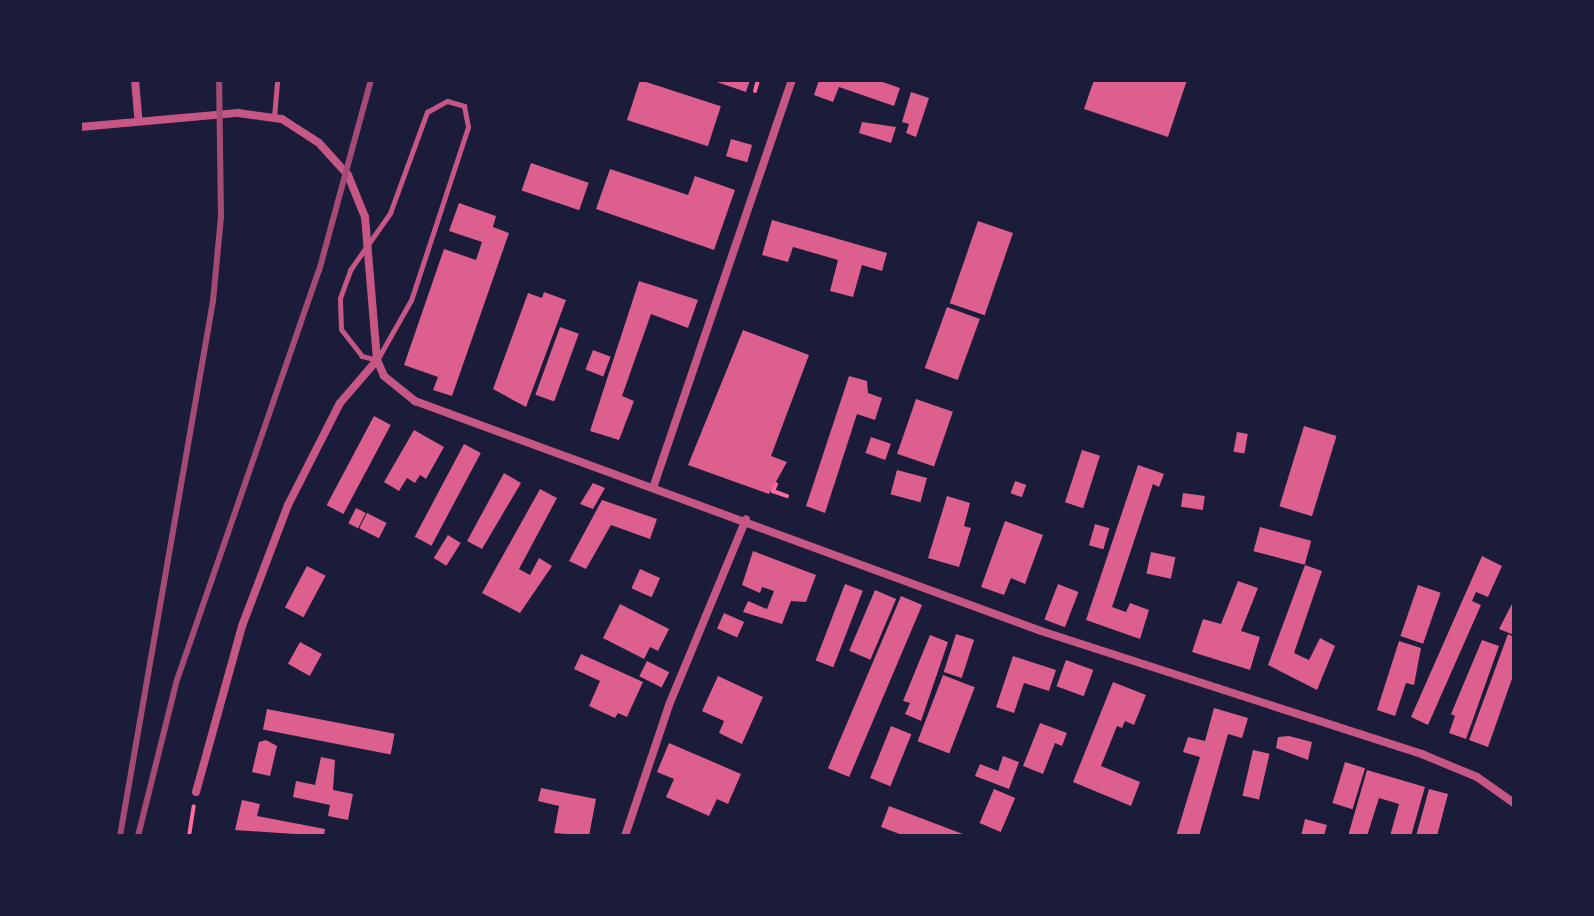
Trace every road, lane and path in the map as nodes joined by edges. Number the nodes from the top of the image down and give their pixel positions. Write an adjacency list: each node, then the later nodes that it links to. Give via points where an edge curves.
1 (135, 80): 6 (street)
2 (277, 80): 7 (lane)
3 (758, 80): 5 (path)
4 (792, 80): 12 (street)
5 (755, 91)
6 (138, 118): 7 (street, via 238,113); 8 (street)
7 (274, 118): 9 (street, via 319,143 348,175 365,217)
8 (80, 127)
9 (367, 247): 10 (street); 10 (lane, via 340,298 341,329 351,347); 10 (lane, via 390,213 427,112 447,101 464,106 468,127 411,300)
10 (377, 360): 12 (street, via 384,376 415,401); 15 (street, via 340,403 288,505 242,626)
11 (776, 484): 13 (path, via 773,491)
12 (654, 485): 14 (street)
13 (787, 496)
14 (746, 519): 16 (street, via 1041,631 1424,755 1477,777); 18 (street, via 669,705)
15 (196, 792): 17 (path)
16 (1514, 803)
17 (189, 836)
18 (625, 836)

